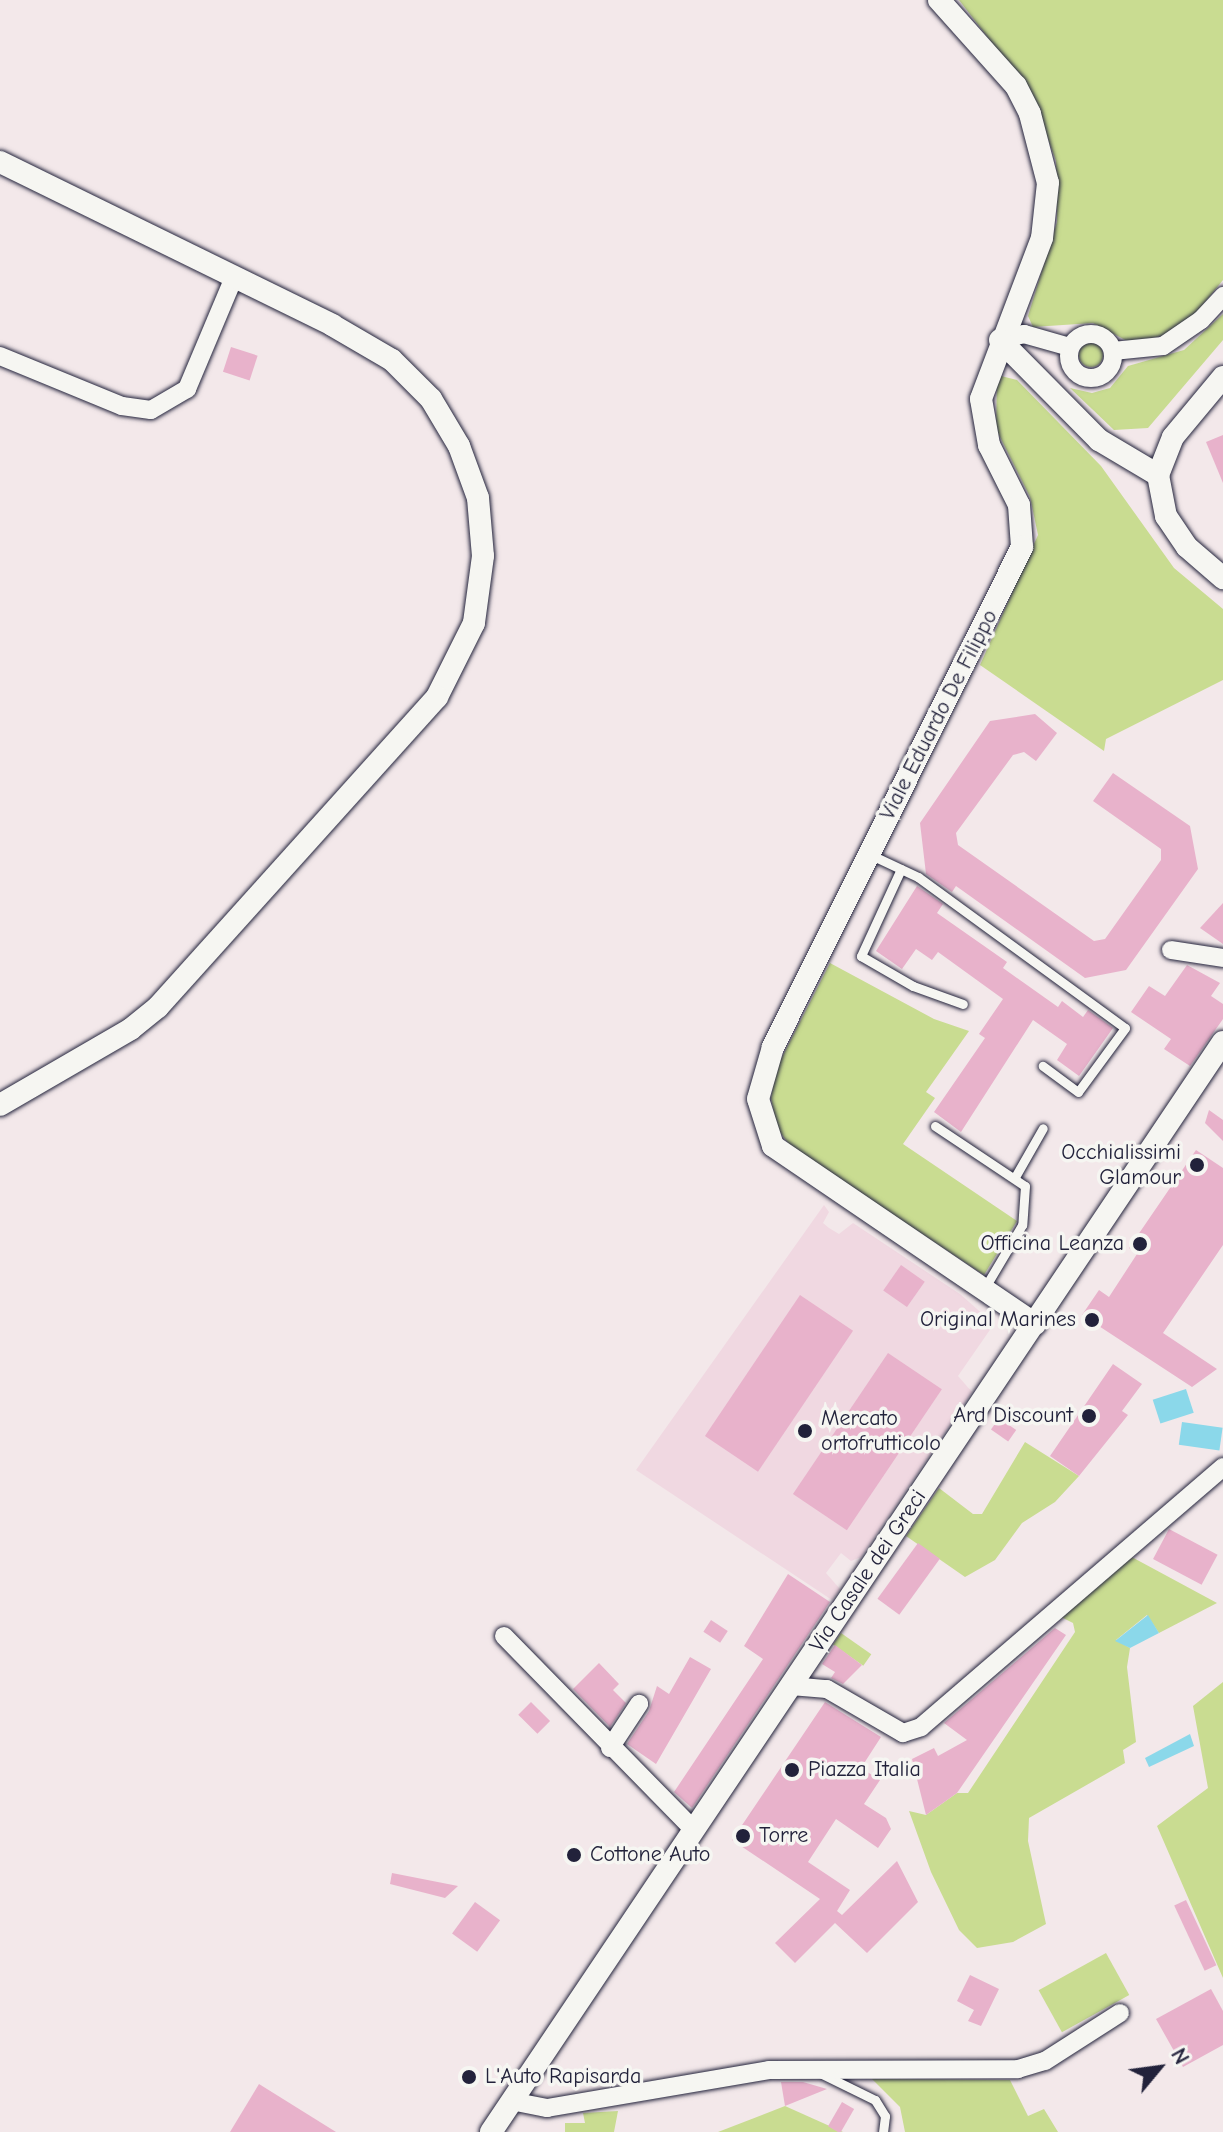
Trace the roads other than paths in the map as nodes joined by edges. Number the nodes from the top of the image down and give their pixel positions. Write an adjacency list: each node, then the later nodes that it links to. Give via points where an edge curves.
1 (939, 0): 5 (street, Viale Eduardo De Filippo, via 1016,86 1030,114 1048,183 1042,238)
2 (0, 162): 3 (street)
3 (234, 277): 8 (street, via 187,389 151,410 122,406); 19 (street, via 368,343 431,399 459,446 478,498 483,556 474,623 437,697 183,982 131,1029)
4 (1223, 296): 7 (street, via 1201,320 1163,346)
5 (1000, 340): 6 (street, via 1024,334); 10 (street, via 1099,440); 12 (street, Viale Eduardo De Filippo, via 983,382 983,422 1019,505 1022,547)
6 (1070, 347): 7 (street, via 1087,333 1108,341); 7 (street, via 1069,359 1083,376 1105,373)
7 (1113, 351)
8 (0, 356)
9 (1223, 377): 10 (street, via 1173,437)
10 (1158, 475): 11 (street, via 1166,516 1187,547)
11 (1223, 578)
12 (869, 854): 13 (lane); 23 (street, Viale Eduardo De Filippo, via 768,1061 758,1099 763,1123 773,1146)
13 (901, 869): 16 (lane, via 861,956 913,986); 18 (lane, via 1125,1028 1078,1092)
14 (1171, 950): 15 (street)
15 (1223, 958)
16 (963, 1004)
17 (1223, 1042): 24 (street, Via Casale dei Greci)
18 (1043, 1066)
19 (0, 1105)
20 (935, 1126): 22 (lane)
21 (1043, 1128): 22 (lane)
22 (1015, 1177): 23 (lane, via 1025,1186 1027,1213)
23 (984, 1289): 24 (street, Viale Eduardo De Filippo)
24 (1035, 1324): 27 (street, Via Casale dei Greci)
25 (1223, 1467): 27 (street, via 921,1727 903,1733 827,1689)
26 (504, 1636): 29 (street)
27 (791, 1686): 30 (street, Via Casale dei Greci)
28 (639, 1704): 29 (street)
29 (610, 1748): 30 (street)
30 (694, 1830): 33 (street, Via Casale dei Greci)
31 (1120, 2013): 32 (street, via 1030,2067)
32 (812, 2069): 33 (street, via 769,2070 547,2108); 35 (lane, via 875,2100 885,2116)
33 (511, 2101): 34 (street, Via Casale dei Greci)
34 (491, 2132)
35 (883, 2132)

